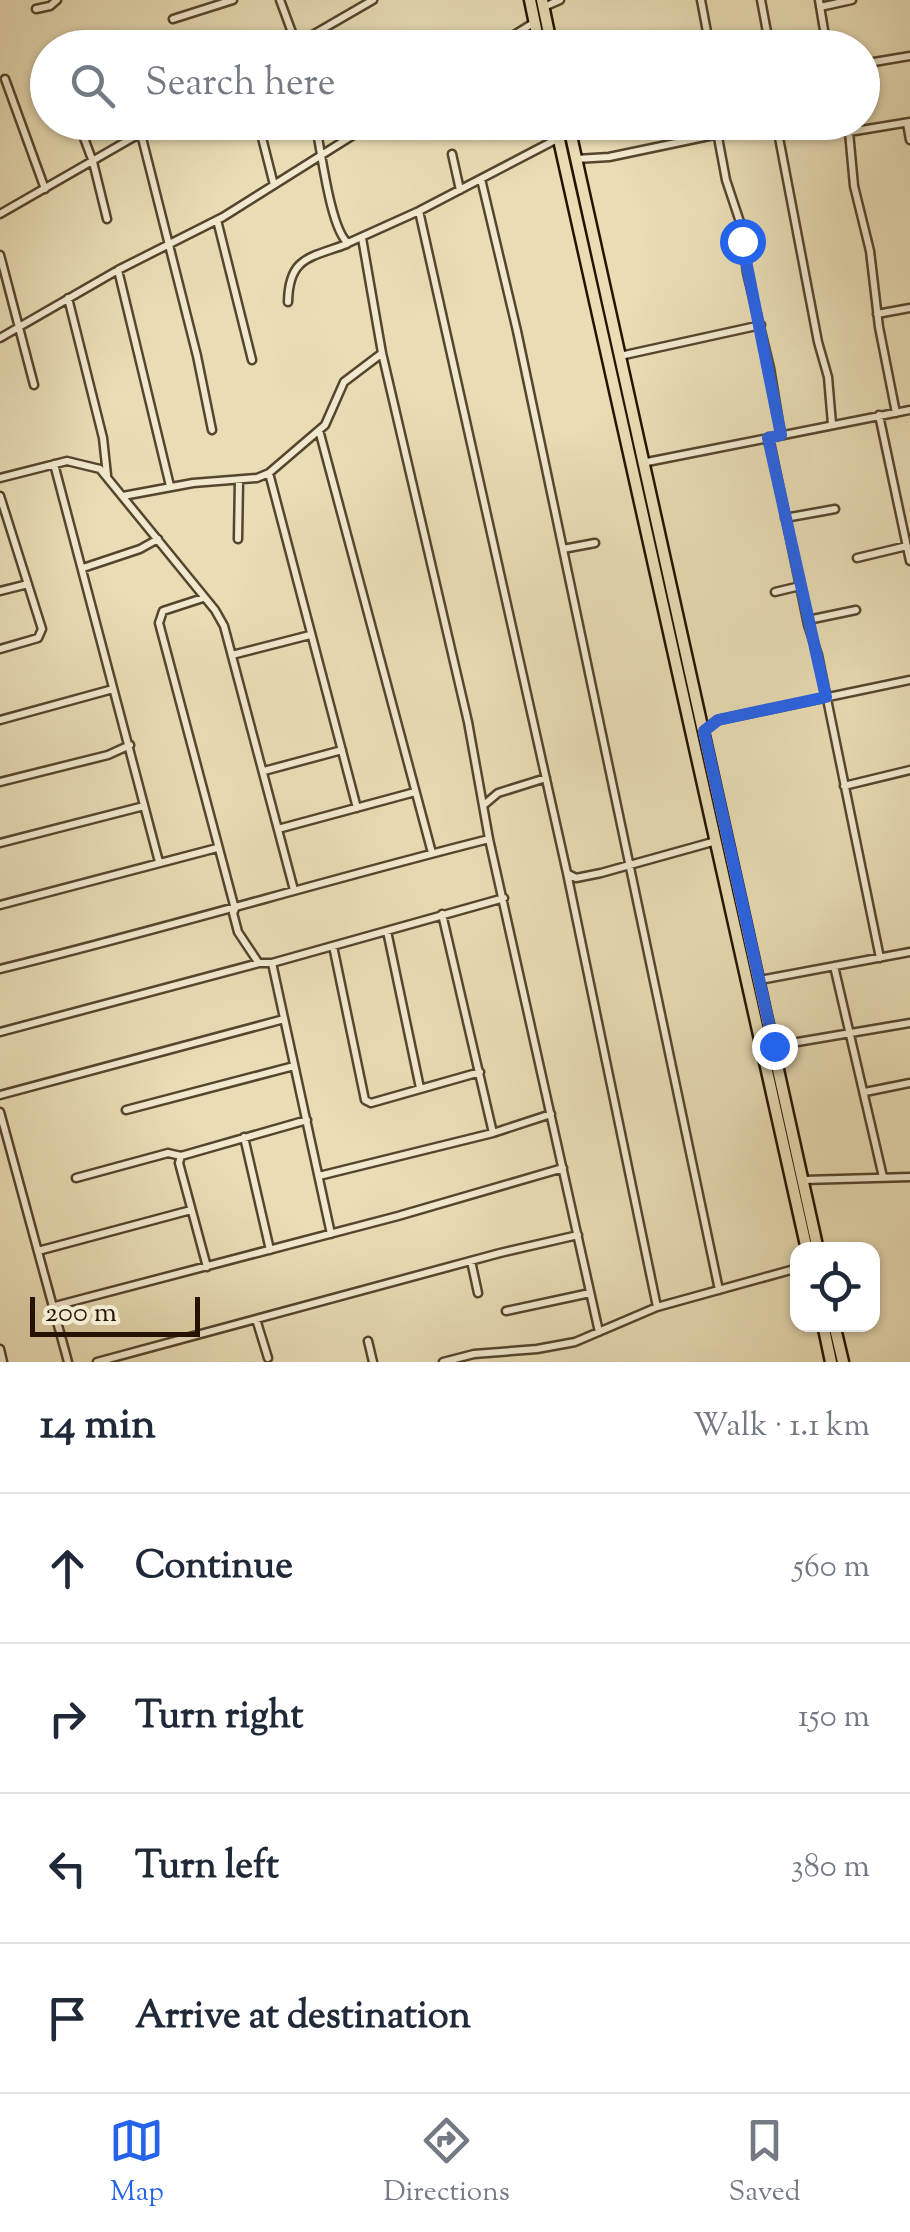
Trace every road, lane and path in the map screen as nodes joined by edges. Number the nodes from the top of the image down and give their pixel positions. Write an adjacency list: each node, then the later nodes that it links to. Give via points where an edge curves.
1 (57, 0): 12 (street)
2 (233, 0): 13 (street)
3 (280, 0): 15 (street)
4 (374, 0): 16 (street)
5 (530, 0): 14 (main road)
6 (701, 0): 20 (street)
7 (760, 0): 21 (street)
8 (852, 0): 11 (street)
9 (556, 1): 10 (street)
10 (542, 4): 19 (main road)
11 (820, 4): 22 (street)
12 (36, 10)
13 (173, 19)
14 (535, 22): 17 (street); 18 (main road)
15 (289, 30)
16 (322, 30)
17 (522, 30)
18 (537, 30)
19 (548, 30)
20 (707, 30)
21 (766, 30)
22 (824, 30)
23 (910, 56): 24 (street)
24 (880, 61)
25 (5, 79): 48 (street)
26 (909, 122): 27 (street); 41 (street)
27 (880, 127)
28 (85, 140): 45 (street)
29 (130, 140): 45 (street)
30 (144, 140): 56 (street)
31 (263, 140): 47 (street)
32 (319, 140): 42 (street)
33 (345, 140): 42 (street)
34 (554, 140): 46 (street)
35 (558, 140): 106 (main road)
36 (572, 140): 44 (main road)
37 (680, 140): 44 (street)
38 (718, 140): 63 (street)
39 (779, 140): 73 (street)
40 (850, 140): 62 (street)
41 (910, 140)
42 (322, 154): 47 (street); 55 (street, via 336,220)
43 (452, 154): 49 (street)
44 (576, 158): 67 (main road)
45 (93, 162): 48 (street); 52 (street)
46 (481, 179): 49 (street); 93 (street)
47 (274, 185): 53 (street)
48 (45, 189): 51 (street)
49 (460, 190): 50 (street)
50 (419, 211): 54 (street); 117 (street)
51 (0, 214)
52 (106, 219)
53 (217, 220): 56 (street); 68 (street)
54 (362, 238): 55 (street); 66 (street)
55 (348, 243): 60 (street, via 296,265)
56 (168, 245): 58 (street); 74 (street)
57 (0, 255): 64 (street)
58 (118, 270): 59 (street); 84 (street)
59 (68, 298): 64 (street); 81 (street)
60 (288, 302)
61 (910, 308): 62 (street)
62 (877, 314): 71 (street)
63 (761, 325): 67 (street); 76 (street)
64 (18, 328): 65 (street); 69 (street)
65 (1, 335)
66 (382, 353): 75 (street, via 344,382); 121 (street)
67 (619, 356): 78 (main road)
68 (252, 360)
69 (34, 385)
70 (910, 410): 71 (street)
71 (896, 413): 72 (street)
72 (879, 415): 73 (street); 92 (street)
73 (832, 424): 76 (street)
74 (212, 430)
75 (319, 430): 80 (street); 120 (street)
76 (781, 435): 77 (street)
77 (768, 438): 78 (street); 88 (street)
78 (642, 463): 106 (main road)
79 (54, 464): 81 (street, via 93,465); 82 (street); 96 (street)
80 (270, 474): 83 (street); 104 (street)
81 (108, 476): 86 (street)
82 (0, 478)
83 (238, 480): 84 (street); 89 (street)
84 (170, 486): 86 (street)
85 (0, 496): 97 (street)
86 (123, 496): 90 (street)
87 (835, 509): 88 (street)
88 (785, 518): 98 (street)
89 (238, 538)
90 (158, 539): 96 (street); 101 (street)
91 (595, 543): 93 (street)
92 (907, 546): 94 (street); 95 (street)
93 (563, 549): 131 (street)
94 (857, 558)
95 (910, 561)
96 (83, 568): 109 (street)
97 (28, 584): 99 (street); 105 (street, via 42,633)
98 (800, 586): 100 (street); 103 (street)
99 (0, 591)
100 (776, 592)
101 (204, 598): 107 (street, via 224,626); 128 (street, via 163,611 159,622)
102 (856, 610): 103 (street)
103 (808, 620): 110 (street)
104 (310, 635): 107 (street); 114 (street)
105 (0, 649)
106 (680, 654): 112 (main road); 126 (main road)
107 (232, 655): 116 (street)
108 (910, 680): 110 (street)
109 (113, 689): 111 (street); 113 (street)
110 (826, 697): 112 (street, via 718,720); 119 (street)
111 (0, 720)
112 (704, 731): 146 (main road)
113 (130, 745): 118 (street); 122 (street)
114 (342, 750): 116 (street); 123 (street)
115 (910, 770): 119 (street)
116 (264, 772): 124 (street)
117 (546, 778): 121 (street); 132 (street)
118 (0, 782)
119 (844, 786): 141 (street)
120 (414, 792): 123 (street); 129 (street)
121 (484, 804): 125 (street)
122 (144, 806): 127 (street); 130 (street)
123 (357, 808): 124 (street)
124 (278, 829): 133 (street)
125 (490, 839): 129 (street); 134 (street)
126 (716, 841): 131 (street); 172 (main road)
127 (0, 843)
128 (217, 848): 130 (street); 136 (street)
129 (432, 853): 133 (street)
130 (159, 862): 135 (street)
131 (630, 864): 132 (street); 182 (street)
132 (569, 877): 186 (street)
133 (294, 890): 136 (street)
134 (504, 898): 137 (street); 160 (street)
135 (0, 905)
136 (235, 909): 142 (street, via 238,932); 145 (street)
137 (442, 914): 138 (street); 153 (street)
138 (387, 931): 139 (street); 155 (street)
139 (333, 946): 143 (street); 155 (street, via 365,1100)
140 (910, 952): 141 (street)
141 (880, 958): 144 (street)
142 (258, 963): 143 (street); 149 (street)
143 (272, 963): 147 (street)
144 (834, 966): 146 (street); 150 (street)
145 (0, 969)
146 (760, 980): 151 (main road)
147 (284, 1019): 152 (street); 157 (street)
148 (910, 1023): 150 (street)
149 (0, 1032)
150 (850, 1033): 151 (street); 156 (street)
151 (774, 1046): 170 (main road)
152 (294, 1066): 158 (street); 161 (street)
153 (480, 1072): 155 (street); 162 (street)
154 (910, 1083): 156 (street)
155 (420, 1088)
156 (865, 1092): 168 (street)
157 (0, 1095)
158 (126, 1110)
159 (0, 1112): 178 (street)
160 (551, 1114): 162 (street); 165 (street)
161 (307, 1120): 163 (street); 166 (street)
162 (493, 1133): 166 (street)
163 (244, 1138): 164 (street); 177 (street)
164 (180, 1156): 169 (street, via 168,1153); 171 (street)
165 (563, 1168): 173 (street); 174 (street)
166 (319, 1176): 173 (street)
167 (910, 1176): 168 (street)
168 (883, 1177): 170 (street)
169 (76, 1178)
170 (804, 1180): 172 (main road)
171 (192, 1210): 178 (street); 180 (street)
172 (804, 1210): 175 (main road); 176 (main road)
173 (331, 1234): 177 (street)
174 (578, 1235): 179 (street); 184 (street)
175 (806, 1242)
176 (815, 1242)
177 (270, 1250): 180 (street)
178 (38, 1251): 185 (street)
179 (471, 1261): 183 (street); 188 (street)
180 (207, 1267): 185 (street)
181 (790, 1270): 182 (street)
182 (719, 1290): 186 (street)
183 (478, 1293)
184 (590, 1293): 187 (street); 189 (street)
185 (55, 1306): 196 (street)
186 (657, 1307): 189 (street)
187 (506, 1311)
188 (256, 1319): 194 (street); 197 (street)
189 (600, 1332): 199 (street, via 556,1346)
190 (825, 1332): 200 (main road)
191 (836, 1332): 201 (main road)
192 (368, 1341): 198 (street)
193 (0, 1349): 195 (street)
194 (268, 1358)
195 (4, 1362)
196 (68, 1362)
197 (98, 1362)
198 (374, 1362)
199 (442, 1362)
200 (831, 1362)
201 (843, 1362)

